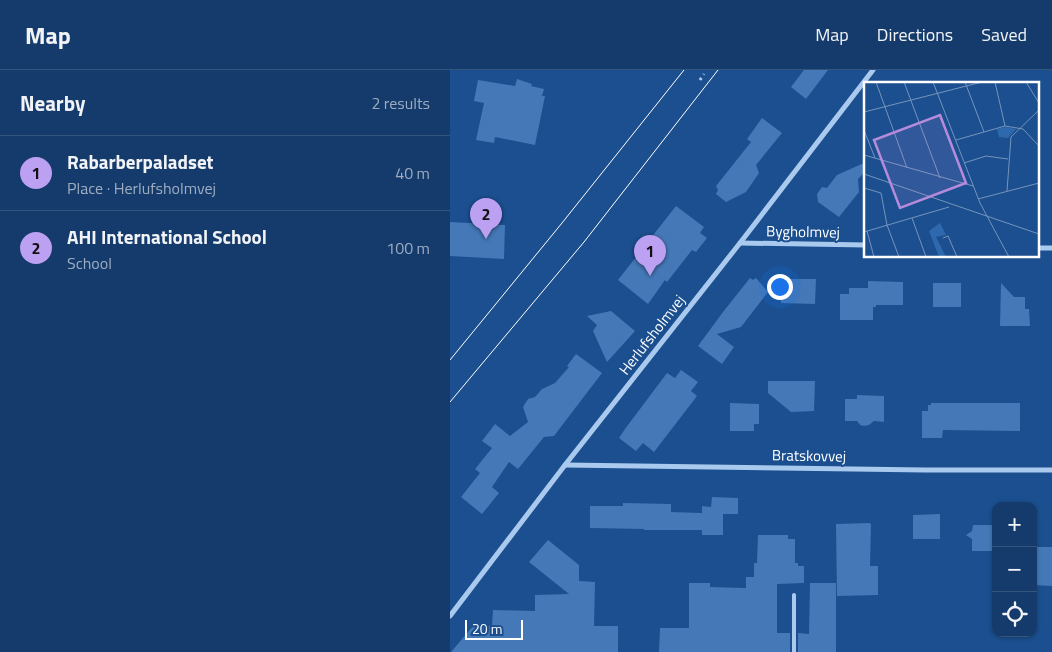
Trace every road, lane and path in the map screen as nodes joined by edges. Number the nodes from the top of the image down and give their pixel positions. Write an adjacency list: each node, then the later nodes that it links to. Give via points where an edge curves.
1 (873, 70): 4 (street, Herlufsholmvej)
2 (704, 74): 3 (path)
3 (700, 80)
4 (740, 243): 5 (street, Bygholmvej); 6 (street, Herlufsholmvej)
5 (864, 245)
6 (565, 465): 7 (street, Bratskovvej); 9 (street, Herlufsholmvej)
7 (1052, 470)
8 (794, 595): 10 (lane)
9 (450, 616)
10 (794, 652)

